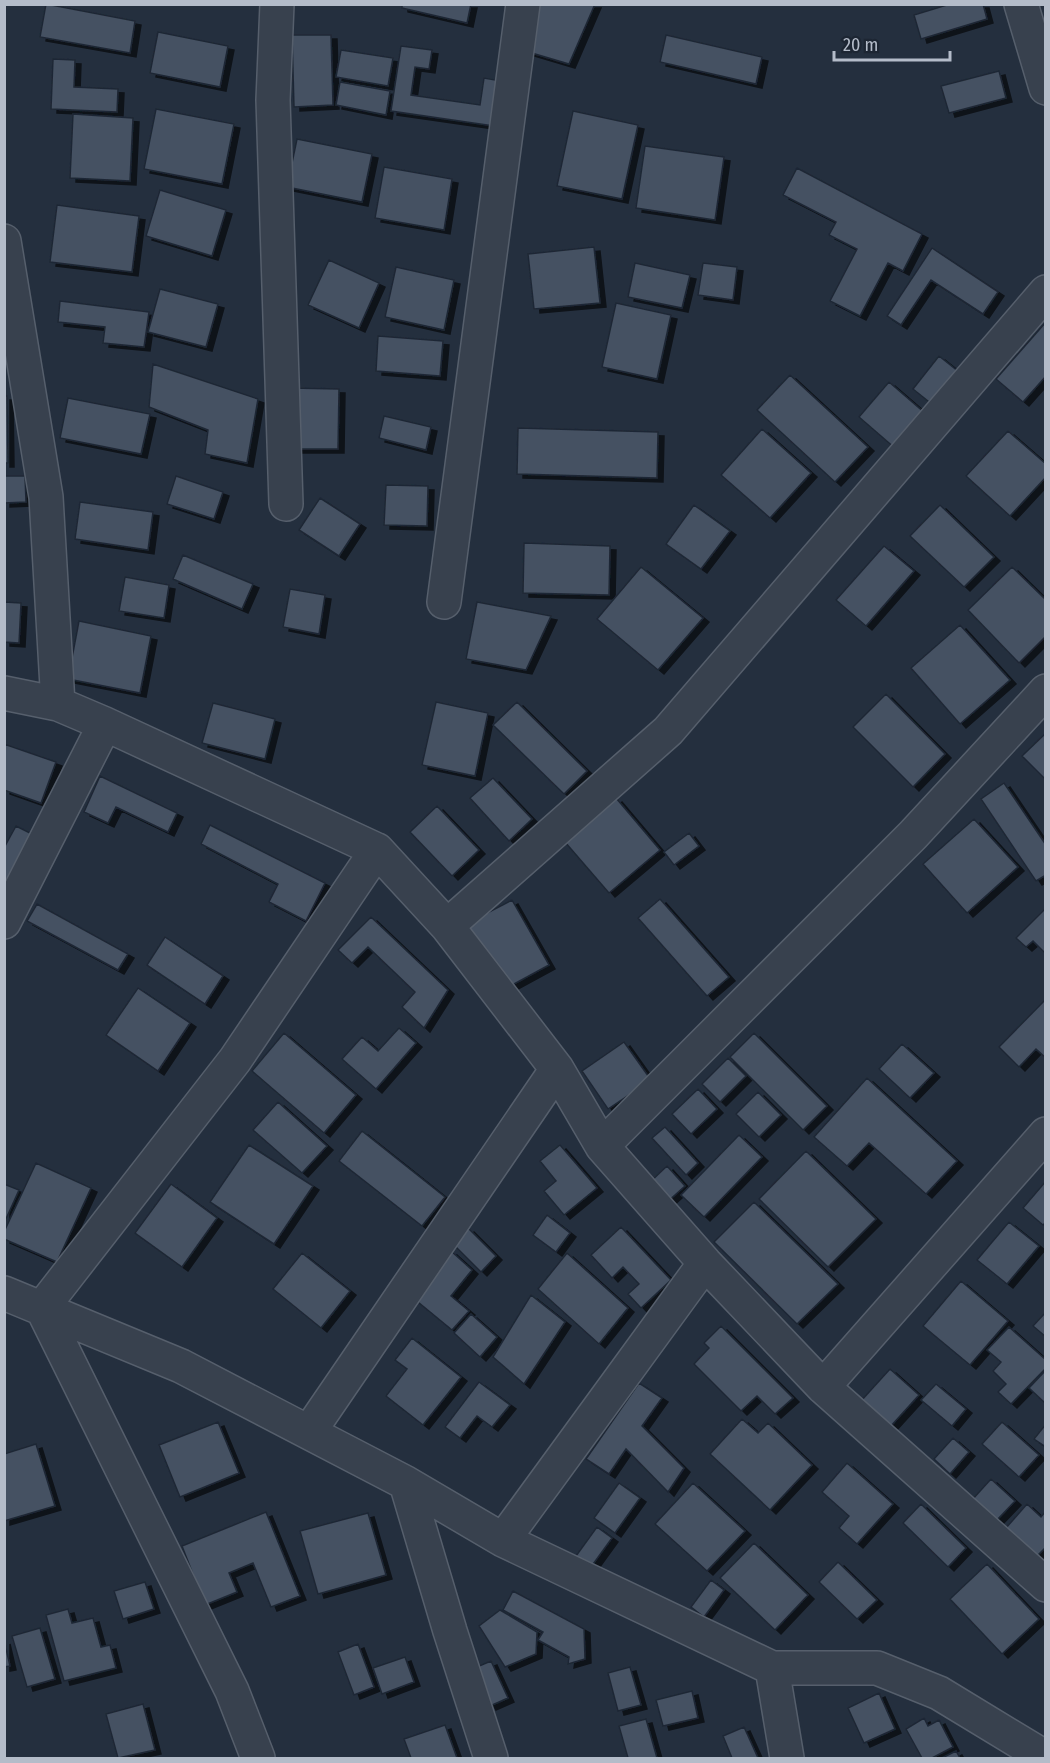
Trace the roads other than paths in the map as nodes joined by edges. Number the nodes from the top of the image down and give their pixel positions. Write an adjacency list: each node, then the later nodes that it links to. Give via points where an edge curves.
1 (276, 4): 7 (street, via 273,100)
2 (523, 4): 8 (street)
3 (1021, 4): 4 (street)
4 (1046, 88)
5 (4, 241): 11 (street, via 46,497)
6 (1046, 292): 15 (street, via 668,731)
7 (286, 504)
8 (444, 602)
9 (1046, 691): 18 (street, via 913,835)
10 (4, 693): 11 (street)
11 (58, 704): 12 (street)
12 (105, 724): 13 (street); 14 (street)
13 (377, 850): 15 (street); 21 (street, via 236,1060)
14 (4, 922)
15 (447, 926): 16 (street)
16 (557, 1069): 18 (street); 23 (street)
17 (1046, 1134): 22 (street)
18 (602, 1146): 19 (street)
19 (705, 1263): 22 (street); 25 (street)
20 (4, 1293): 21 (street)
21 (42, 1308): 23 (street, via 181,1366); 28 (street, via 232,1691)
22 (823, 1388): 26 (street)
23 (309, 1432): 24 (street)
24 (406, 1483): 25 (street); 29 (street)
25 (503, 1540): 27 (street)
26 (1046, 1585)
27 (772, 1668): 30 (street); 31 (street, via 877,1668 939,1693)
28 (258, 1758)
29 (491, 1758)
30 (787, 1758)
31 (1046, 1758)

